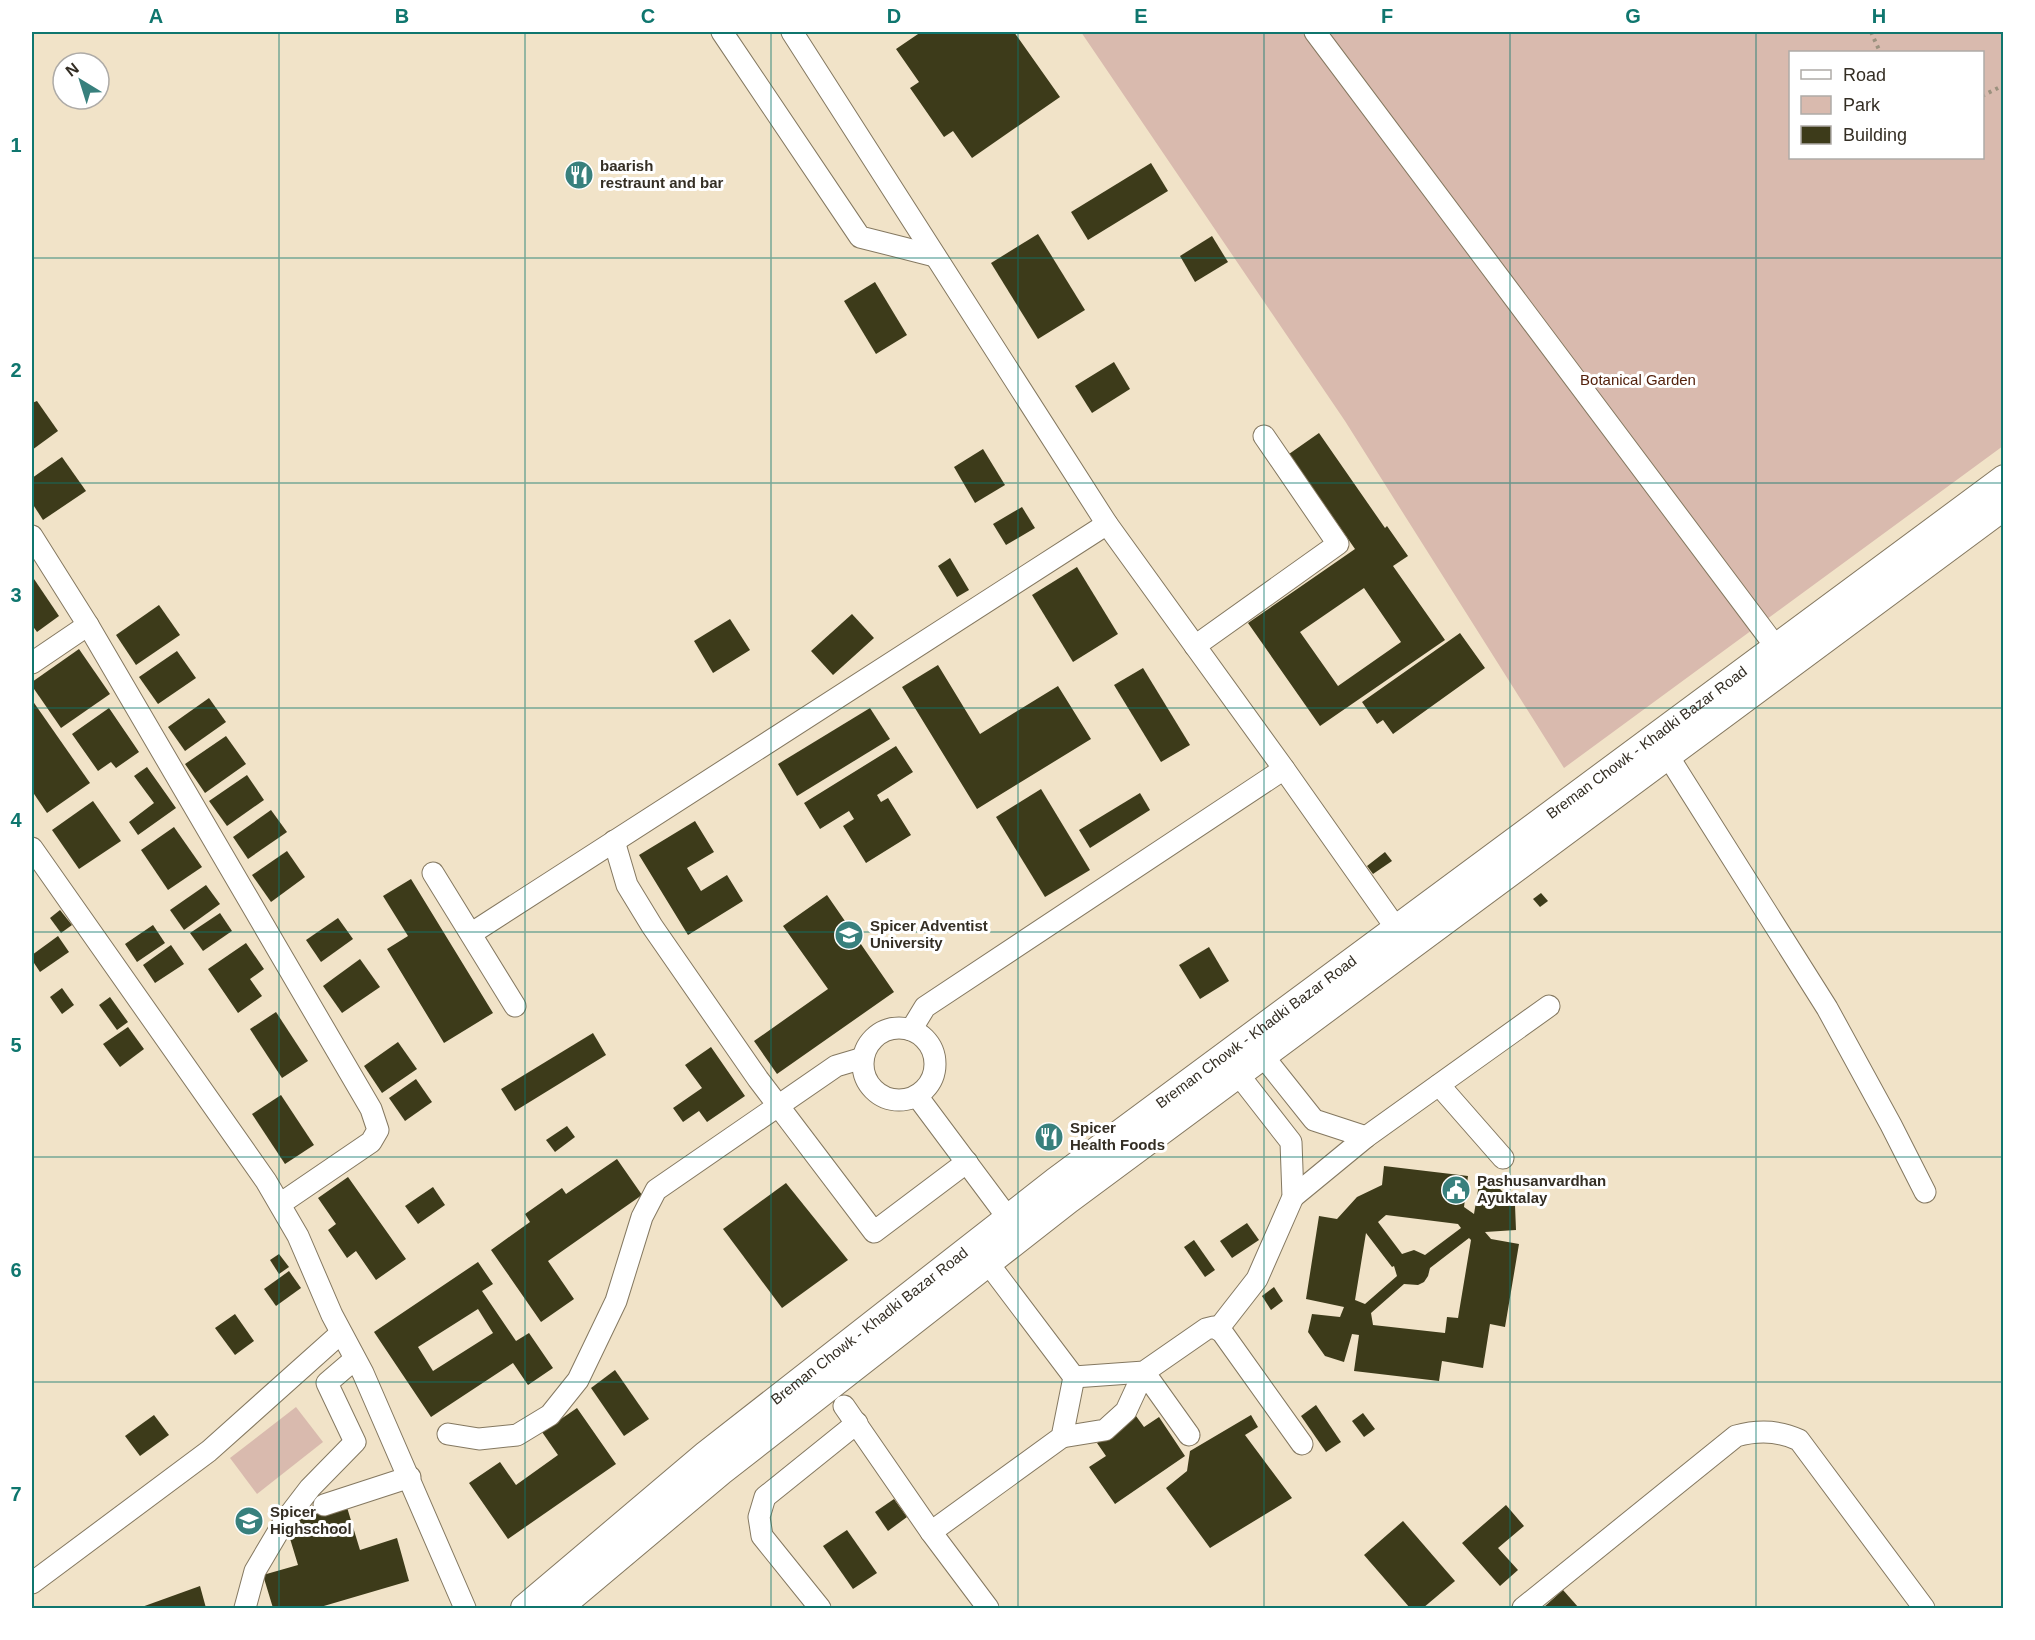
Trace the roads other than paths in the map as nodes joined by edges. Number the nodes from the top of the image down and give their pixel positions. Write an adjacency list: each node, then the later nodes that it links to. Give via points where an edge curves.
1 (722, 32): 4 (street, via 860,237)
2 (792, 32): 4 (street)
3 (1315, 32): 12 (street)
4 (935, 256): 8 (street)
5 (1264, 436): 11 (street, via 1338,544)
6 (2004, 478): 12 (main road, Breman Chowk - Khadki Bazar Road)
7 (2004, 507): 14 (main road, Breman Chowk - Khadki Bazar Road)
8 (1107, 524): 11 (street); 16 (street)
9 (32, 536): 10 (street)
10 (88, 625): 13 (street); 35 (street, via 371,1109 378,1130 371,1142)
11 (1195, 646): 15 (street)
12 (1776, 647): 19 (main road, Breman Chowk - Khadki Bazar Road)
13 (32, 663)
14 (1668, 756): 24 (main road, Breman Chowk - Khadki Bazar Road); 33 (street, via 1827,1008)
15 (1284, 769): 19 (street); 23 (street, via 926,1007)
16 (614, 841): 20 (street); 29 (street, via 627,885 652,926 758,1079)
17 (32, 848): 35 (street)
18 (433, 873): 20 (street)
19 (1395, 928): 36 (main road, Breman Chowk - Khadki Bazar Road)
20 (472, 933): 21 (street)
21 (515, 1006)
22 (1550, 1006): 27 (street)
23 (911, 1030): 25 (street, via 890,1029 881,1033); 28 (street, via 927,1041 935,1060 931,1080)
24 (1263, 1056): 26 (main road, Breman Chowk - Khadki Bazar Road); 30 (street, via 1314,1120)
25 (863, 1058): 28 (street, via 865,1078 878,1094 898,1101); 29 (street, via 836,1066)
26 (1238, 1074): 34 (street, via 1291,1142); 36 (main road, Breman Chowk - Khadki Bazar Road)
27 (1439, 1084): 30 (street); 31 (street)
28 (917, 1096): 32 (street)
29 (780, 1104): 32 (street, via 874,1233); 43 (street, via 656,1190 642,1217 616,1301 578,1380 550,1415 517,1435 479,1439)
30 (1366, 1137): 34 (street)
31 (1503, 1158)
32 (967, 1162): 36 (street)
33 (1925, 1192)
34 (1293, 1197): 38 (street, via 1257,1279)
35 (280, 1204): 39 (street)
36 (1015, 1227): 37 (main road, Breman Chowk - Khadki Bazar Road); 53 (main road, Breman Chowk - Khadki Bazar Road, via 706,1454)
37 (988, 1263): 42 (street); 54 (main road, Breman Chowk - Khadki Bazar Road, via 721,1472)
38 (1218, 1329): 41 (street, via 1206,1329); 46 (street)
39 (341, 1333): 40 (street); 50 (street, via 209,1450)
40 (355, 1359): 47 (street); 51 (street, via 327,1383 355,1442 310,1488 284,1522 255,1570)
41 (1144, 1372): 42 (street); 44 (street); 45 (street, via 1126,1411 1105,1430)
42 (1074, 1377): 45 (street)
43 (448, 1434)
44 (1189, 1435)
45 (1062, 1437): 49 (street)
46 (1302, 1444)
47 (410, 1477): 48 (street); 52 (street)
48 (324, 1505)
49 (931, 1532): 55 (street, via 850,1414 765,1497 759,1517 762,1536); 56 (street)
50 (32, 1583)
51 (245, 1608)
52 (465, 1608)
53 (524, 1608)
54 (558, 1608)
55 (820, 1608)
56 (988, 1608)
57 (1523, 1608): 58 (street, via 1736,1436 1752,1432 1786,1434 1799,1440)
58 (1924, 1608)

